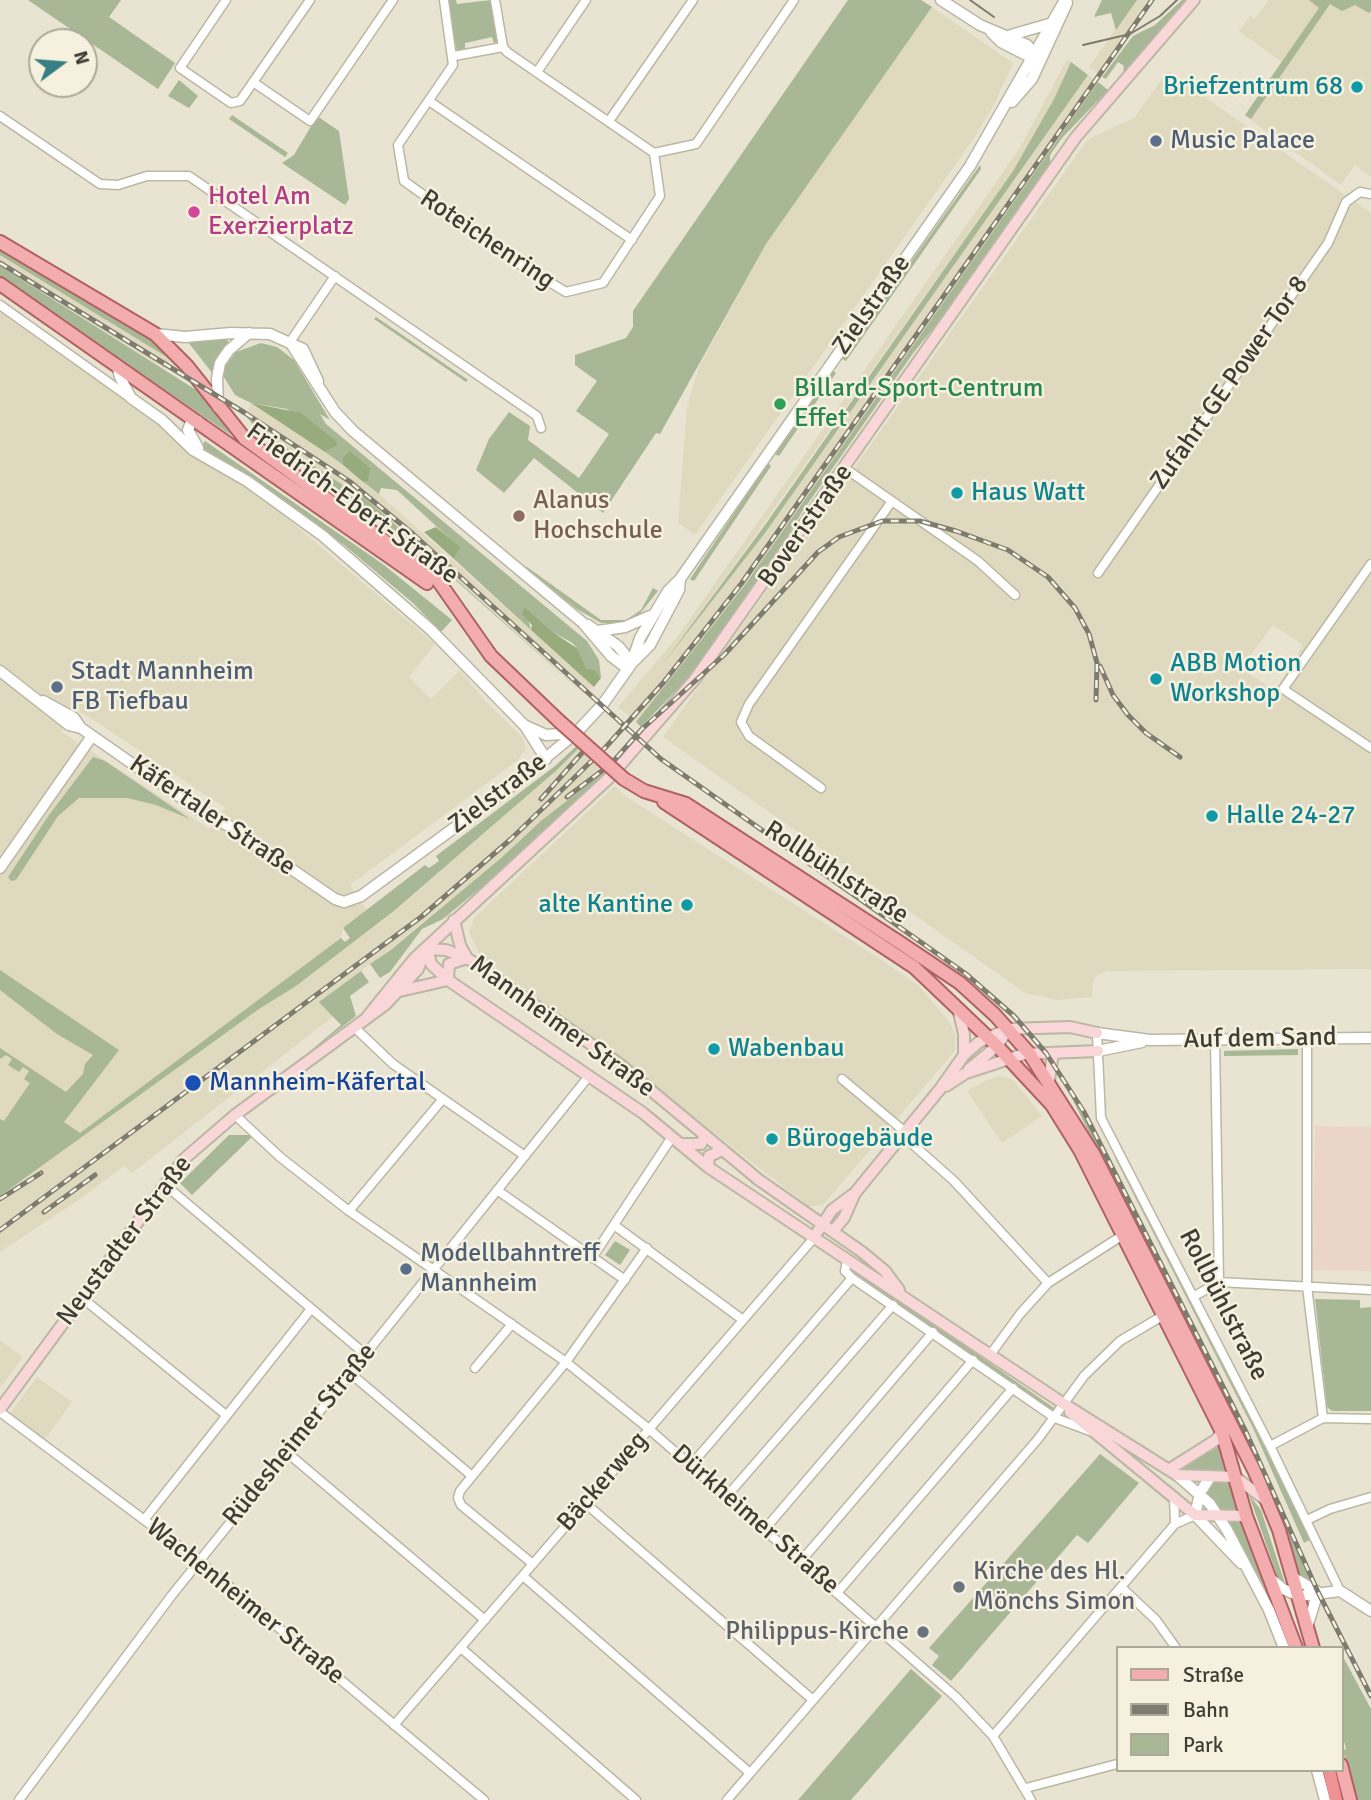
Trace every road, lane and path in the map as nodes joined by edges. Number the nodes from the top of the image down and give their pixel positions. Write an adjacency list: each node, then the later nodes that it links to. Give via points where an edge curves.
1 (310, 0): 21 (street)
2 (393, 0): 21 (street, via 310,121)
3 (444, 0): 18 (street)
4 (495, 0): 16 (street)
5 (586, 0): 20 (street)
6 (692, 0): 25 (street)
7 (782, 0): 12 (street)
8 (941, 0): 14 (street)
9 (1067, 0): 13 (street, Zielstraße); 19 (street)
10 (1194, 0): 44 (main road, Boveristraße, via 1076,137)
11 (221, 2): 21 (street, via 180,68 231,103 240,101)
12 (792, 3): 26 (street, via 696,144)
13 (1049, 23): 15 (street); 17 (street, Zielstraße)
14 (988, 29): 15 (street); 17 (street)
15 (1011, 35): 17 (street)
16 (503, 47): 18 (street); 20 (street)
17 (1031, 55): 19 (street); 23 (street, Zielstraße)
18 (454, 56): 22 (street, Roteichenring, via 453,65)
19 (1042, 61): 23 (street)
20 (537, 72): 25 (street)
21 (253, 82)
22 (429, 100): 28 (street); 28 (street, Roteichenring, via 398,145 404,181 521,264 561,291 595,287 603,283)
23 (1004, 110): 48 (street, Zielstraße, via 970,166)
24 (0, 116): 30 (street, via 100,184 118,185 147,176 189,176)
25 (609, 121): 26 (street)
26 (654, 153): 28 (street, Roteichenring, via 660,196)
27 (1371, 194): 47 (street, Zufahrt GE Power Tor 8, via 1360,192 1351,197 1328,243)
28 (632, 240)
29 (0, 242): 36 (main road, Friedrich-Ebert-Straße)
30 (335, 276): 37 (street); 42 (street, via 537,416)
31 (0, 284): 33 (main road, Friedrich-Ebert-Straße)
32 (0, 306): 34 (street, Friedrich-Ebert-Straße)
33 (32, 306): 34 (street, via 34,316); 38 (main road, Friedrich-Ebert-Straße)
34 (28, 325): 39 (street, Friedrich-Ebert-Straße)
35 (250, 333): 36 (street, Friedrich-Ebert-Straße); 37 (street, Friedrich-Ebert-Straße, via 270,334); 40 (street, Friedrich-Ebert-Straße, via 220,363)
36 (155, 334): 40 (main road, Friedrich-Ebert-Straße)
37 (289, 342): 51 (street, Friedrich-Ebert-Straße, via 335,412 353,431)
38 (117, 365): 39 (street); 41 (main road, Friedrich-Ebert-Straße)
39 (131, 398): 43 (street, Friedrich-Ebert-Straße)
40 (218, 407): 55 (main road, Friedrich-Ebert-Straße, via 260,452 437,579 491,656)
41 (198, 421): 43 (street, Friedrich-Ebert-Straße, via 189,425 189,435); 55 (main road, Friedrich-Ebert-Straße, via 427,583 448,601 494,668)
42 (541, 428)
43 (208, 458): 56 (street, Friedrich-Ebert-Straße, via 323,536 403,605)
44 (846, 469): 45 (street); 66 (main road, Boveristraße, via 671,708 583,803)
45 (892, 501): 49 (street, via 978,561); 63 (street, via 749,704 741,722 749,736)
46 (1371, 564): 60 (street, via 1283,689)
47 (1100, 570)
48 (680, 579): 50 (street, Zielstraße); 53 (street, Zielstraße, via 679,590 650,645)
49 (1015, 596)
50 (653, 614): 52 (street, via 625,627); 53 (street, Zielstraße)
51 (583, 623): 52 (street, Friedrich-Ebert-Straße); 53 (street, Friedrich-Ebert-Straße, via 611,656)
52 (598, 631): 53 (street, Friedrich-Ebert-Straße, via 618,646)
53 (630, 666): 57 (street, Zielstraße)
54 (0, 671): 59 (street, Käfertaler Straße, via 74,718)
55 (558, 723): 62 (main road, bridge)
56 (525, 726): 58 (street, Friedrich-Ebert-Straße); 61 (street, Friedrich-Ebert-Straße)
57 (576, 733): 58 (street, Friedrich-Ebert-Straße); 61 (street, Zielstraße)
58 (546, 735): 61 (street)
59 (92, 736): 64 (street); 65 (street, Käfertaler Straße)
60 (1371, 748)
61 (550, 756): 65 (street, Zielstraße, via 361,895)
62 (623, 781): 71 (main road, Rollbühlstraße, via 635,792 671,805 885,947); 74 (main road, Rollbühlstraße, via 686,804 960,983)
63 (821, 788)
64 (0, 867)
65 (344, 902)
66 (454, 920): 67 (main road, Boveristraße); 68 (main road)
67 (426, 949): 68 (main road, Mannheimer Straße); 69 (main road, Mannheimer Straße, via 431,964); 70 (main road, Neustadter Straße, via 418,969); 72 (main road, Neustadter Straße, via 410,962)
68 (467, 958): 69 (main road, via 450,964); 94 (main road, Mannheimer Straße, via 618,1063)
69 (448, 980): 70 (main road); 87 (main road, Mannheimer Straße)
70 (400, 990): 72 (main road, Neustadter Straße)
71 (958, 1008): 80 (main road, Rollbühlstraße); 84 (main road)
72 (368, 1016): 73 (main road, Neustadter Straße)
73 (354, 1027): 91 (street, via 393,1064); 92 (main road, Neustadter Straße)
74 (1008, 1029): 75 (main road, Auf dem Sand, via 1070,1027); 80 (main road, Auf dem Sand); 82 (main road, Rollbühlstraße)
75 (1097, 1033): 78 (street, Auf dem Sand); 81 (street, Rollbühlstraße)
76 (1307, 1038): 77 (street, Auf dem Sand); 79 (street, Auf dem Sand); 117 (street)
77 (1371, 1038)
78 (1150, 1040): 79 (street, Auf dem Sand); 81 (street, Auf dem Sand)
79 (1215, 1040): 115 (street)
80 (992, 1042): 84 (main road); 85 (main road, Rollbühlstraße); 86 (main road)
81 (1098, 1051): 83 (main road, Auf dem Sand); 121 (street, Rollbühlstraße, via 1101,1118)
82 (1029, 1053): 83 (main road, Auf dem Sand); 85 (main road, Auf dem Sand); 89 (main road, Rollbühlstraße)
83 (1053, 1053): 89 (main road)
84 (964, 1055): 90 (main road)
85 (1009, 1059): 86 (main road, Auf dem Sand); 106 (main road, Rollbühlstraße, via 1067,1126)
86 (966, 1073): 90 (main road)
87 (589, 1076): 95 (main road, Mannheimer Straße); 97 (street, Rüdesheimer Straße)
88 (842, 1079): 93 (street)
89 (1049, 1081): 157 (main road, Rollbühlstraße, via 1094,1155)
90 (940, 1089): 93 (main road)
91 (442, 1100): 97 (street); 102 (street)
92 (235, 1115): 99 (main road, Neustadter Straße, via 184,1159); 102 (street, Dürkheimer Straße)
93 (903, 1133): 101 (main road); 116 (street)
94 (705, 1135): 95 (main road, via 701,1144); 96 (main road, Mannheimer Straße)
95 (676, 1141): 98 (main road, Mannheimer Straße); 104 (street)
96 (723, 1150): 98 (main road, via 709,1156); 103 (main road, Mannheimer Straße)
97 (525, 1156): 100 (street, Rüdesheimer Straße)
98 (708, 1167): 107 (main road, Mannheimer Straße)
99 (164, 1184): 120 (main road, Neustadter Straße); 123 (street)
100 (497, 1190): 110 (street); 112 (street, Rüdesheimer Straße)
101 (855, 1193): 103 (main road); 105 (main road)
102 (349, 1211): 112 (street, Dürkheimer Straße)
103 (821, 1224): 105 (main road, Mannheimer Straße); 107 (main road)
104 (614, 1225): 108 (street); 110 (street)
105 (833, 1231): 107 (main road); 109 (main road, Mannheimer Straße)
106 (1120, 1237): 116 (street); 124 (main road, Rollbühlstraße)
107 (813, 1239): 111 (main road, Mannheimer Straße); 125 (street, Bäckerweg)
108 (647, 1248): 114 (street); 125 (street)
109 (862, 1252): 111 (main road); 119 (main road, Mannheimer Straße, via 885,1271)
110 (592, 1258): 114 (street)
111 (846, 1261): 113 (street, via 845,1271); 119 (main road, Mannheimer Straße)
112 (433, 1271): 126 (street, Dürkheimer Straße); 128 (street, Rüdesheimer Straße)
113 (852, 1278): 122 (street, Mannheimer Straße); 148 (street)
114 (625, 1280): 131 (street)
115 (1219, 1282): 117 (street); 121 (street)
116 (1048, 1283): 129 (street)
117 (1307, 1286): 118 (street); 139 (street)
118 (1371, 1290)
119 (902, 1294): 129 (main road, Mannheimer Straße)
120 (81, 1297): 136 (main road, Neustadter Straße); 137 (street)
121 (1193, 1297): 144 (street, Rollbühlstraße)
122 (893, 1305): 127 (street, Mannheimer Straße); 154 (street)
123 (311, 1309): 128 (street); 137 (street)
124 (1160, 1317): 135 (street, via 1103,1356); 143 (main road, Rollbühlstraße)
125 (743, 1321): 141 (street, Bäckerweg)
126 (512, 1324): 131 (street, Dürkheimer Straße); 132 (street)
127 (933, 1332): 130 (street, Mannheimer Straße); 165 (street)
128 (365, 1354): 133 (street, Rüdesheimer Straße)
129 (990, 1355): 135 (main road, Mannheimer Straße)
130 (973, 1360): 134 (street, Mannheimer Straße); 166 (street)
131 (566, 1362): 141 (street, Dürkheimer Straße); 150 (street)
132 (475, 1368)
133 (350, 1373): 150 (street); 167 (street, Rüdesheimer Straße)
134 (1013, 1388): 138 (street, Mannheimer Straße); 175 (street)
135 (1064, 1404): 138 (street); 142 (main road, Mannheimer Straße); 145 (main road, Mannheimer Straße)
136 (0, 1410): 162 (street, Wachenheimer Straße)
137 (226, 1415): 162 (street)
138 (1055, 1418): 142 (street, Mannheimer Straße); 180 (street)
139 (1323, 1418): 140 (street); 144 (street)
140 (1371, 1419)
141 (649, 1429): 148 (street, Dürkheimer Straße); 158 (street, Bäckerweg)
142 (1090, 1431): 147 (main road, Mannheimer Straße)
143 (1222, 1432): 149 (main road); 152 (main road, Rollbühlstraße)
144 (1270, 1446): 163 (street, Rollbühlstraße)
145 (1136, 1447): 147 (main road); 149 (main road, Mannheimer Straße)
146 (290, 1455): 179 (street)
147 (1126, 1460): 155 (main road, Mannheimer Straße)
148 (691, 1465): 154 (street, Dürkheimer Straße)
149 (1173, 1472): 151 (main road, Mannheimer Straße); 153 (street, Mannheimer Straße)
150 (472, 1476): 168 (street, via 460,1491 461,1505)
151 (1210, 1477): 152 (main road, Mannheimer Straße); 153 (street)
152 (1235, 1478): 157 (main road); 161 (main road, Rollbühlstraße)
153 (1200, 1493): 159 (street); 160 (street, Mannheimer Straße)
154 (727, 1496): 165 (street, Dürkheimer Straße)
155 (1174, 1497): 159 (main road, Mannheimer Straße); 164 (street)
156 (1371, 1497): 163 (street)
157 (1268, 1502): 172 (main road, Rollbühlstraße)
158 (585, 1503): 168 (street, Bäckerweg); 187 (street)
159 (1195, 1515): 160 (main road); 164 (street); 169 (street)
160 (1218, 1516): 161 (main road); 169 (street, Mannheimer Straße)
161 (1247, 1517): 171 (main road, Rollbühlstraße)
162 (144, 1520): 167 (street, Wachenheimer Straße)
163 (1307, 1520): 174 (street, Rollbühlstraße)
164 (1175, 1524): 173 (street)
165 (765, 1529): 166 (street, Dürkheimer Straße)
166 (802, 1560): 175 (street, Dürkheimer Straße)
167 (199, 1561): 188 (street, Wachenheimer Straße); 196 (street, Rüdesheimer Straße)
168 (533, 1564): 170 (street, Bäckerweg)
169 (1245, 1566): 183 (street, Mannheimer Straße)
170 (523, 1576): 179 (street, Bäckerweg); 194 (street)
171 (1268, 1577): 177 (street); 184 (main road, Rollbühlstraße)
172 (1294, 1578): 176 (street); 177 (main road, Rollbühlstraße)
173 (1122, 1588): 182 (street, via 1156,1620); 189 (street)
174 (1340, 1591): 176 (street); 178 (street)
175 (838, 1592): 180 (street, Dürkheimer Straße)
176 (1318, 1592): 177 (street); 181 (street)
177 (1299, 1597): 181 (main road, Rollbühlstraße)
178 (1371, 1611)
179 (485, 1620): 186 (street, Bäckerweg)
180 (877, 1626): 187 (street); 189 (street, Dürkheimer Straße)
181 (1307, 1627): 185 (main road, Rollbühlstraße)
182 (1175, 1646)
183 (1283, 1646)
184 (1295, 1646)
185 (1312, 1646)
186 (461, 1648): 188 (street, Bäckerweg); 198 (street)
187 (813, 1700): 194 (street)
188 (394, 1725): 197 (street, Wachenheimer Straße)
189 (993, 1736): 195 (street, Dürkheimer Straße)
190 (1116, 1765): 195 (street)
191 (1318, 1772): 201 (street)
192 (1329, 1772): 202 (highway)
193 (1343, 1772): 203 (main road)
194 (751, 1773): 199 (street)
195 (1026, 1788): 200 (street, Dürkheimer Straße)
196 (19, 1800)
197 (484, 1800)
198 (636, 1800)
199 (727, 1800)
200 (1031, 1800)
201 (1325, 1800)
202 (1336, 1800)
203 (1350, 1800)

